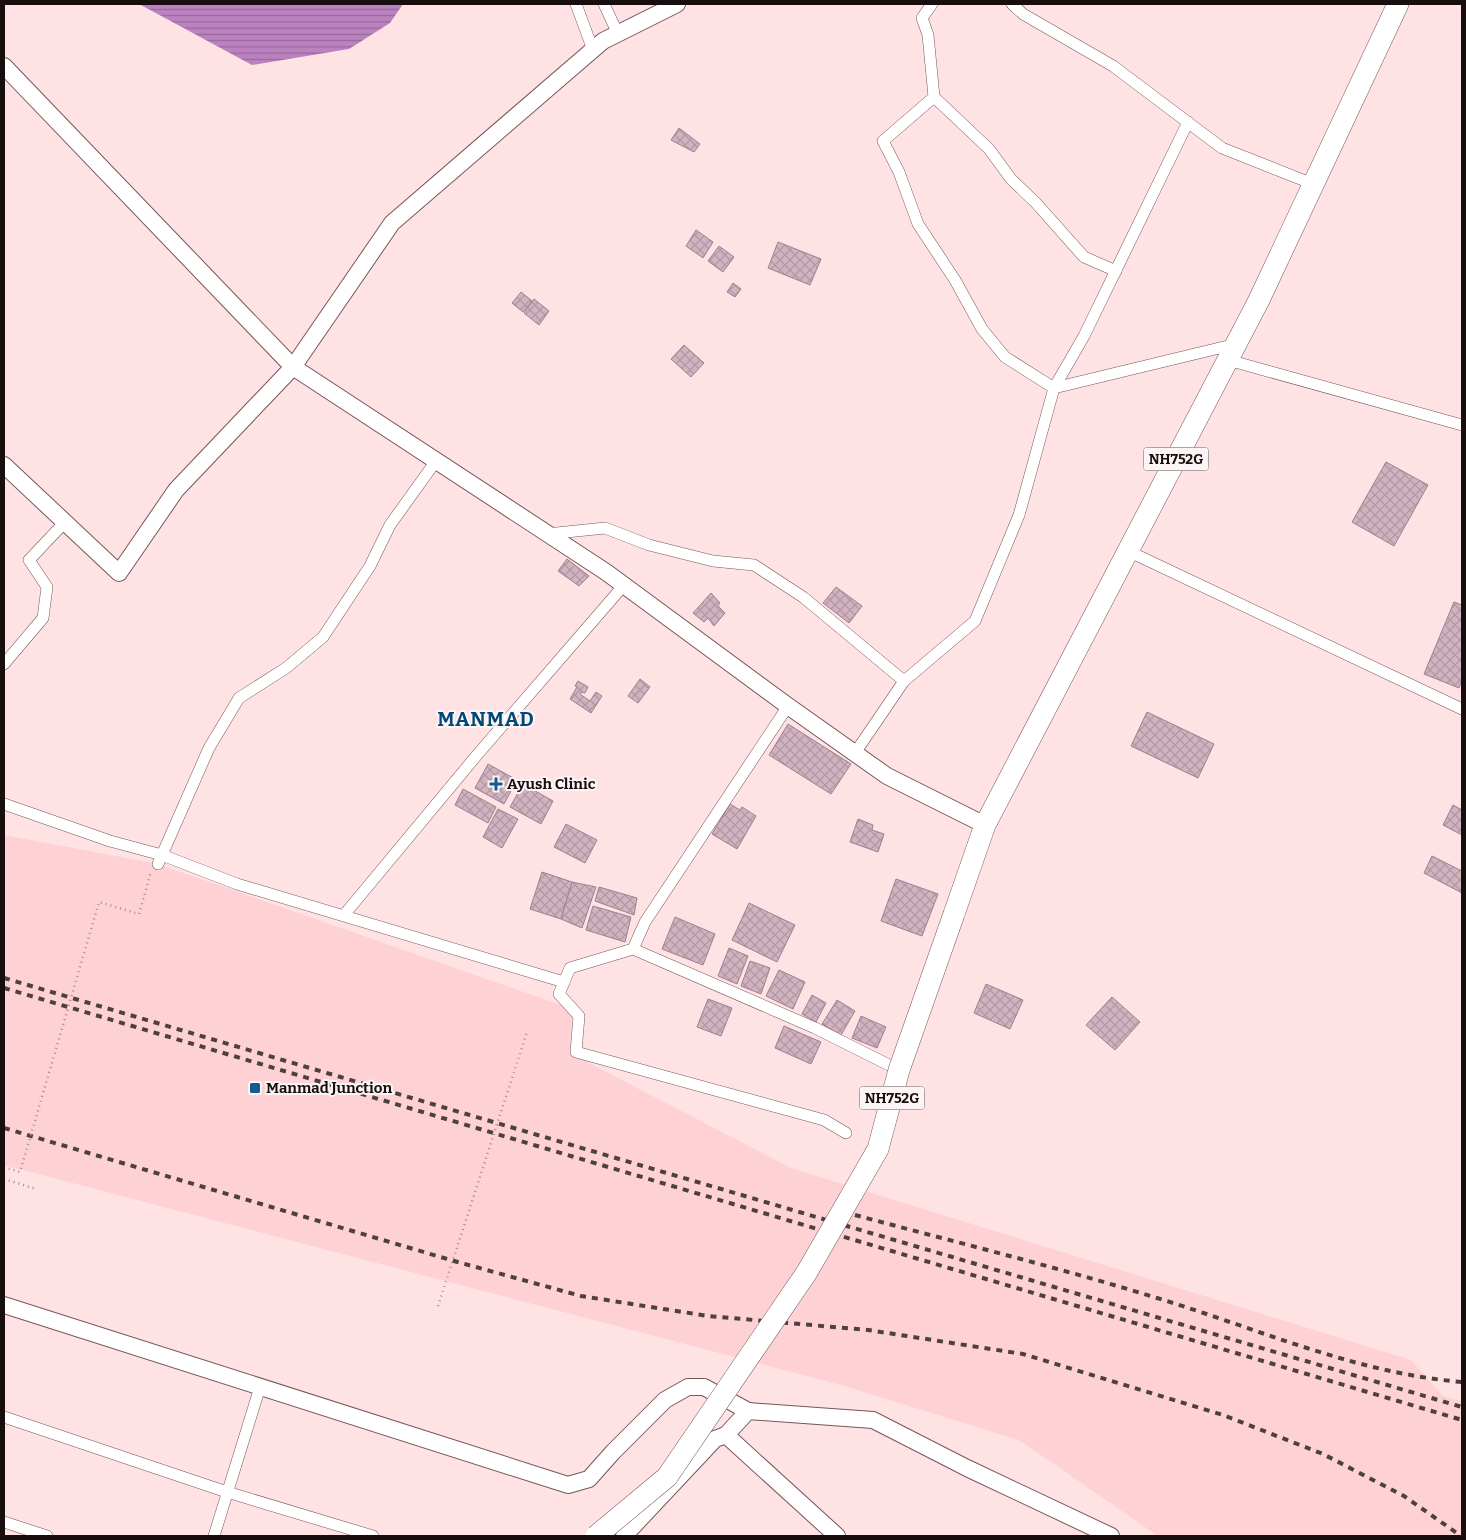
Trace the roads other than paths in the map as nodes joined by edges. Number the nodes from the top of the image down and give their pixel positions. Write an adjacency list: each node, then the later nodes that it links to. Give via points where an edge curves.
1 (576, 4): 8 (street)
2 (604, 4): 7 (street)
3 (677, 4): 7 (street)
4 (932, 4): 10 (street, via 922,18 928,35)
5 (1012, 4): 11 (street, via 1023,14 1113,66)
6 (1398, 4): 12 (highway, NH752G)
7 (618, 34): 8 (street)
8 (592, 50): 15 (street, via 392,223)
9 (4, 66): 15 (street)
10 (934, 97): 13 (street, via 989,149 1011,179 1084,257); 16 (street, via 883,141 899,172 918,224 982,329 1005,357)
11 (1188, 122): 12 (street, via 1222,148); 13 (street)
12 (1313, 184): 14 (highway, NH752G)
13 (1116, 271): 16 (street)
14 (1232, 352): 16 (street); 17 (street); 22 (highway, NH752G)
15 (293, 367): 18 (street); 20 (street, via 176,490 119,573)
16 (1054, 388): 25 (street, via 1019,515 975,621)
17 (1462, 425)
18 (436, 461): 21 (street); 31 (street, via 390,525 370,566 322,638 286,668 239,698 209,748)
19 (4, 466): 20 (street)
20 (65, 522): 24 (street, via 29,560 47,587 43,618)
21 (548, 534): 23 (street); 25 (street, via 604,528 649,545 704,559 754,565 803,597)
22 (1128, 551): 27 (street); 30 (highway, NH752G)
23 (624, 586): 26 (street); 32 (street, via 476,755)
24 (4, 664)
25 (904, 681): 28 (street)
26 (788, 706): 28 (street); 33 (street, via 645,922)
27 (1462, 709)
28 (855, 753): 30 (street, via 887,776)
29 (4, 804): 31 (street, via 110,841)
30 (985, 825): 35 (highway, NH752G, bridge)
31 (157, 864): 32 (street)
32 (344, 916): 34 (street)
33 (633, 948): 34 (street, via 570,968); 35 (street, via 815,1028)
34 (564, 982): 36 (street, via 559,994 579,1016 576,1052 824,1120)
35 (899, 1070): 47 (highway, NH752G, bridge, via 878,1149 807,1272 668,1477)
36 (846, 1133)
37 (5, 1308): 38 (street)
38 (260, 1387): 39 (street, via 568,1485 589,1479 665,1400 688,1387 704,1387); 42 (street)
39 (748, 1411): 41 (street); 50 (street, via 873,1420)
40 (4, 1417): 42 (street)
41 (726, 1436): 48 (street, via 714,1439); 49 (street)
42 (228, 1492): 45 (street); 46 (street)
43 (4, 1522): 44 (street)
44 (47, 1536)
45 (214, 1536)
46 (373, 1536)
47 (596, 1536)
48 (624, 1536)
49 (837, 1536)
50 (1111, 1536)

